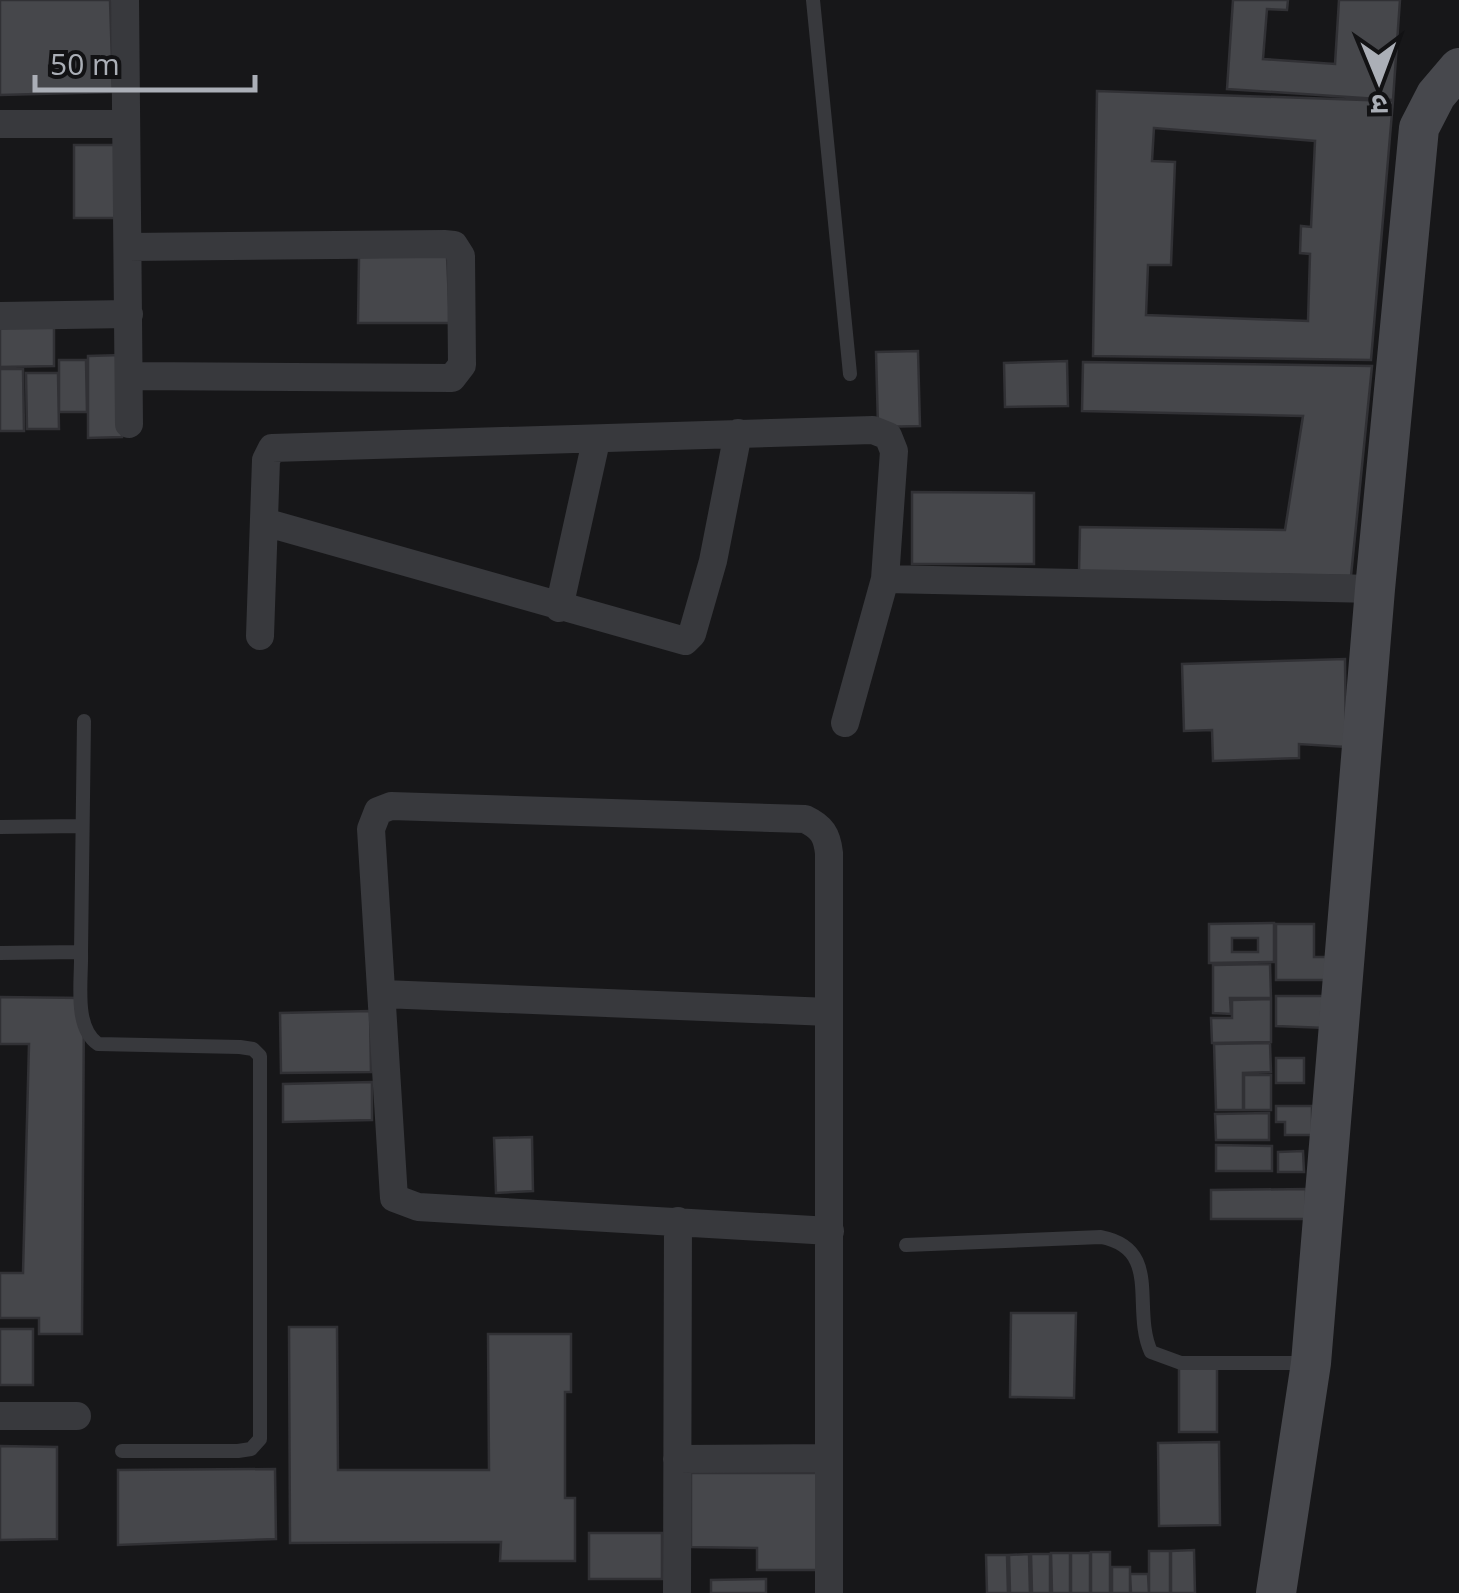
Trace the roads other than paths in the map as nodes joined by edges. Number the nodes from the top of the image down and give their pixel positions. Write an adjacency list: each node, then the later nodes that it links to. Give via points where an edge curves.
1 (125, 0): 5 (street)
2 (813, 0): 9 (lane)
3 (1459, 68): 16 (street, via 1419,128)
4 (0, 124): 5 (street)
5 (126, 124): 6 (street)
6 (128, 247): 7 (street); 10 (street, via 454,244 462,256 462,365 452,378)
7 (129, 314): 8 (street); 10 (street)
8 (0, 316)
9 (850, 374)
10 (129, 376): 11 (street)
11 (129, 424)
12 (738, 433): 13 (street); 15 (street, via 873,430 888,436 894,451); 17 (street, via 713,561 685,641)
13 (596, 440): 14 (street, via 272,448); 17 (street)
14 (264, 522): 17 (street); 18 (street)
15 (886, 579): 16 (street); 20 (street)
16 (1375, 589): 30 (street)
17 (559, 608)
18 (260, 636)
19 (84, 721): 21 (lane)
20 (844, 723)
21 (82, 826): 22 (lane); 23 (lane)
22 (0, 827)
23 (81, 952): 24 (lane); 33 (lane, via 82,1024 98,1044 240,1047 260,1056 260,1438 238,1451)
24 (0, 953)
25 (383, 994): 26 (street); 26 (street, via 372,829 378,811 391,806 805,819 819,825 830,854); 27 (street, via 394,1198 418,1207)
26 (829, 1012): 28 (street)
27 (678, 1221): 28 (street); 35 (street)
28 (830, 1231): 34 (street)
29 (906, 1245): 30 (lane, via 1120,1241 1140,1266 1151,1352 1181,1363)
30 (1312, 1362): 38 (street)
31 (0, 1416): 32 (street)
32 (77, 1416)
33 (122, 1451)
34 (829, 1458): 35 (street); 37 (street)
35 (677, 1459): 36 (street)
36 (678, 1593)
37 (829, 1593)
38 (1276, 1593)

